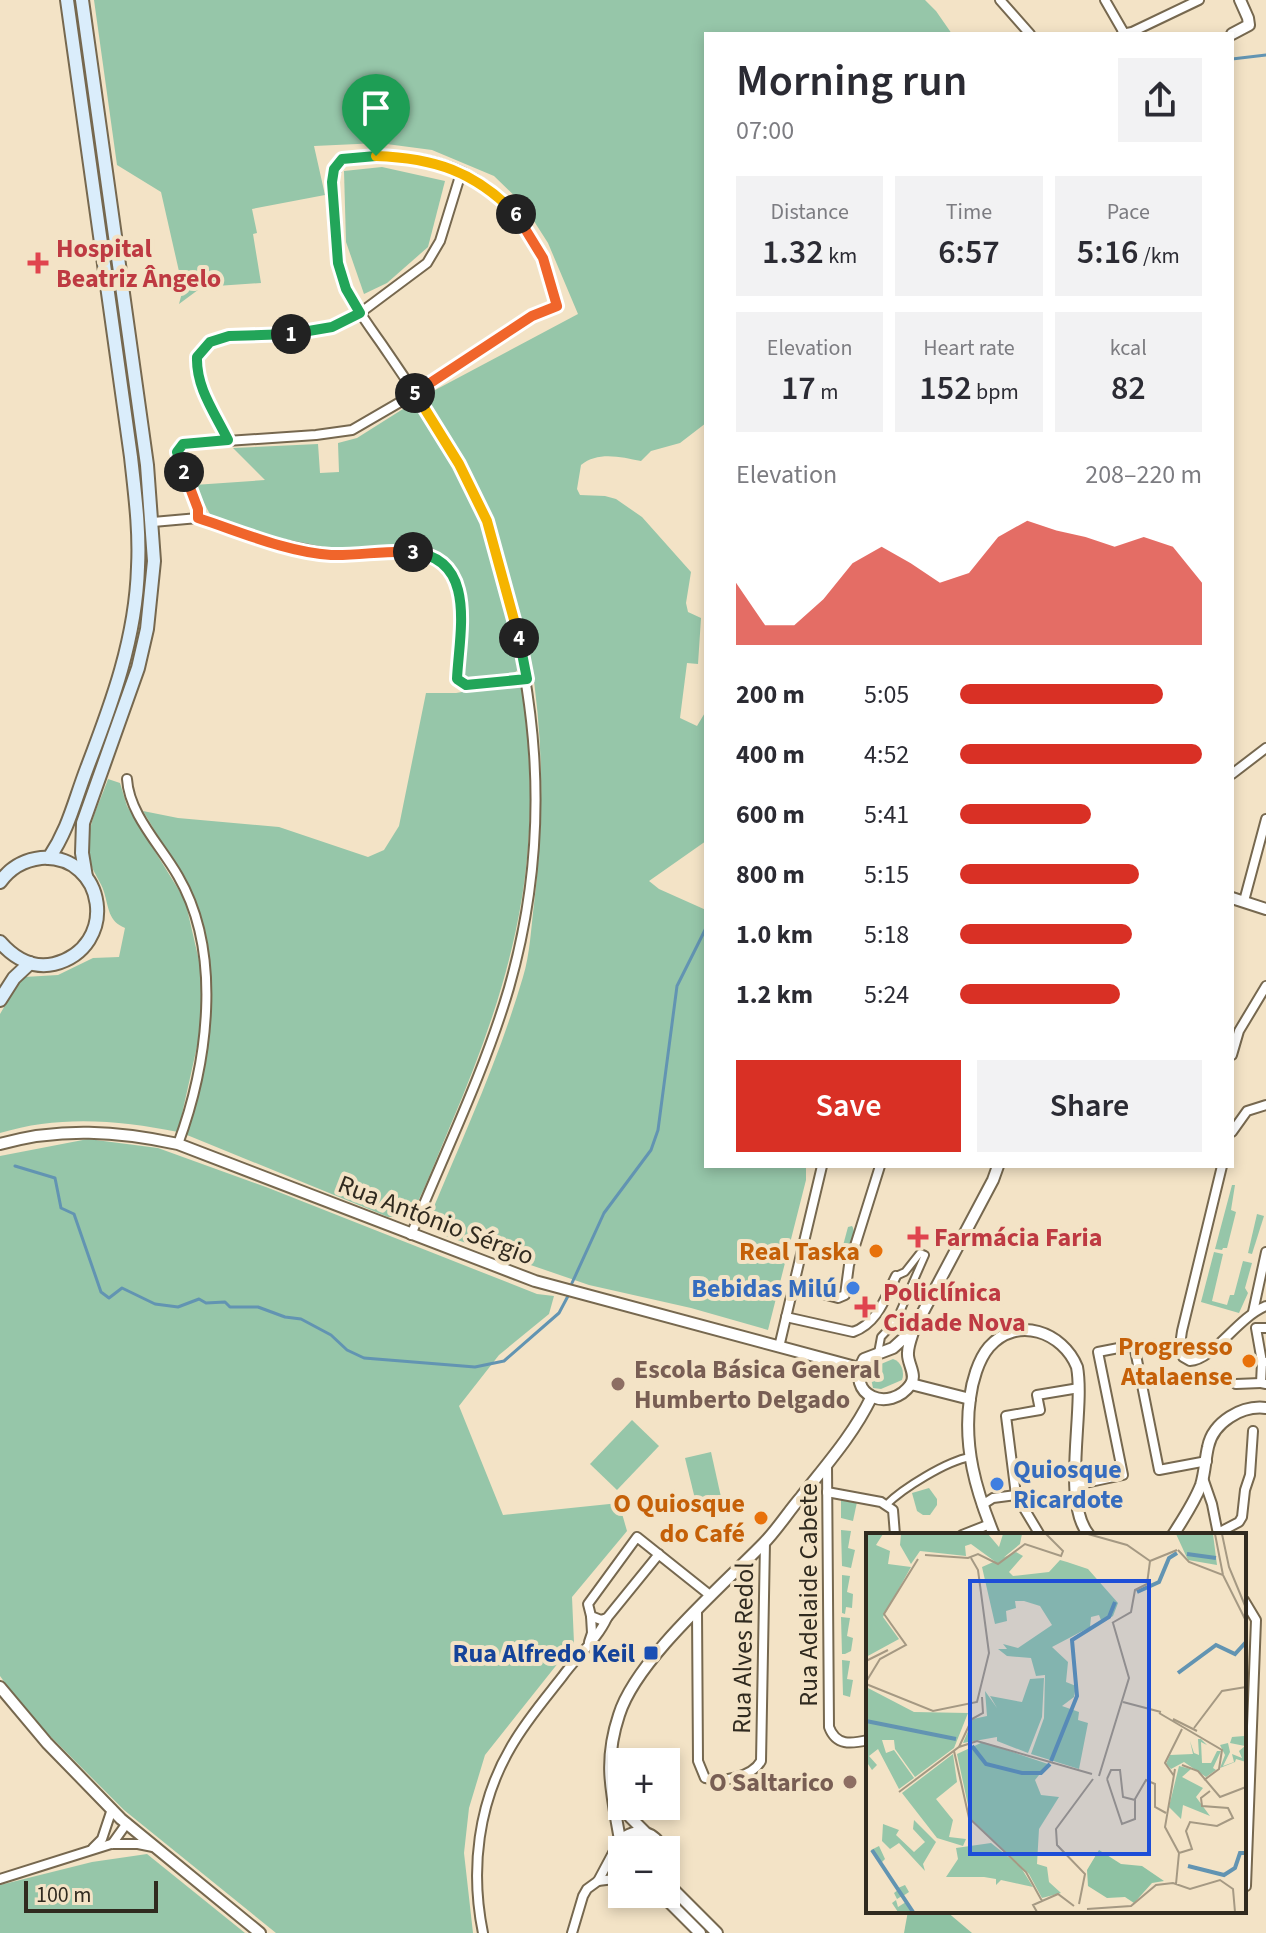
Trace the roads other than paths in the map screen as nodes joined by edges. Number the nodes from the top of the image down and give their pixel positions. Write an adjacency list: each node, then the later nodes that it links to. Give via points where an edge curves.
1 (67, 0): 22 (main road, via 131,457 138,568 118,681 65,835)
2 (82, 0): 16 (main road)
3 (1000, 0): 7 (street)
4 (1105, 0): 8 (street)
5 (1199, 0): 9 (street)
6 (1240, 0): 10 (street, via 1249,25)
7 (1028, 32)
8 (1122, 32)
9 (1132, 32)
10 (1234, 33)
11 (461, 173): 12 (street, via 440,241 427,263); 12 (street, via 412,158 376,156 342,159 334,169 338,263); 13 (street, via 516,213 543,258 557,306 532,316)
12 (360, 313): 13 (street); 14 (street, via 324,329 210,342 197,357 197,374)
13 (414, 394): 14 (street, via 352,430); 17 (street, via 459,464 487,521)
14 (228, 440): 15 (street, via 187,443 177,452)
15 (198, 518): 16 (street); 17 (street, via 316,553 429,553 457,584 462,623 457,679 466,685)
16 (153, 522): 23 (main road, via 147,629 83,823)
17 (527, 679): 41 (street, via 536,767 535,831 518,951 490,1046)
18 (1266, 748): 19 (street)
19 (1234, 772)
20 (127, 779): 36 (street, via 134,805 190,900 203,960 204,1042)
21 (1266, 819): 26 (street)
22 (49, 858): 23 (main road); 24 (main road, via 18,865)
23 (86, 877): 29 (main road, via 97,899 93,936 66,961)
24 (0, 882)
25 (1234, 898): 26 (street)
26 (1244, 901): 27 (street)
27 (1266, 909)
28 (0, 942): 29 (main road)
29 (30, 963): 31 (main road)
30 (1266, 986): 32 (street)
31 (0, 1000)
32 (1234, 1048)
33 (1266, 1105): 34 (street, via 1247,1111)
34 (1234, 1128)
35 (0, 1144): 36 (street, Rua António Sérgio, via 99,1132)
36 (178, 1144): 41 (street, Rua António Sérgio)
37 (822, 1168): 44 (street)
38 (879, 1168): 44 (street, via 845,1295 838,1298)
39 (997, 1168): 49 (street)
40 (1222, 1168): 46 (street, via 1182,1331 1183,1357 1205,1358)
41 (411, 1235): 50 (street, Rua António Sérgio, via 535,1281)
42 (1266, 1252): 46 (street)
43 (896, 1276): 47 (street, via 877,1315 864,1328 853,1332); 52 (street, via 920,1253 925,1255)
44 (793, 1286): 47 (street)
45 (1266, 1306): 46 (street)
46 (1253, 1312)
47 (786, 1317): 50 (street)
48 (1266, 1328): 54 (street, via 1256,1328)
49 (914, 1329): 51 (street); 53 (street)
50 (779, 1347): 55 (street, Rua António Sérgio)
51 (893, 1348): 52 (street); 53 (street)
52 (877, 1354): 55 (street, via 864,1359)
53 (907, 1356): 56 (street)
54 (1264, 1362): 58 (street)
55 (859, 1368): 60 (street, via 862,1387)
56 (911, 1384): 60 (street, via 898,1394); 61 (street)
57 (1236, 1384): 58 (street)
58 (1264, 1384)
59 (1079, 1388): 61 (street, via 1077,1367 1066,1347 1044,1332 1019,1331 990,1346 978,1366); 68 (street); 70 (street, via 1037,1395 1040,1410 1006,1416)
60 (871, 1398): 66 (street)
61 (970, 1399): 64 (street)
62 (1266, 1408): 65 (street, via 1245,1409 1226,1419 1212,1436)
63 (1253, 1431): 80 (street, via 1242,1517)
64 (970, 1457): 71 (street, via 939,1468); 72 (street)
65 (1207, 1461): 67 (street); 68 (street, via 1159,1470 1134,1345 1098,1352 1123,1475)
66 (827, 1464): 69 (street, Rua Adelaide Cabete); 81 (street)
67 (1203, 1476): 78 (street); 79 (street)
68 (1076, 1485): 77 (street, via 1077,1510)
69 (827, 1492): 71 (street); 90 (street, Rua Adelaide Cabete, via 829,1727 845,1743)
70 (1016, 1495): 72 (street); 76 (street)
71 (886, 1505): 75 (street, via 893,1510)
72 (982, 1505): 73 (street)
73 (992, 1530): 74 (street)
74 (978, 1532)
75 (895, 1533)
76 (1039, 1533)
77 (1088, 1533)
78 (1174, 1533)
79 (1218, 1533)
80 (1220, 1533)
81 (765, 1542): 83 (street); 85 (street, Rua Alves Redol, via 762,1754 753,1771 715,1781 705,1778 698,1761)
82 (659, 1554): 83 (street); 86 (street, via 637,1537 588,1604); 87 (street)
83 (711, 1596): 85 (street)
84 (1246, 1603): 92 (street, via 1256,1620)
85 (697, 1611): 91 (street, via 634,1682)
86 (591, 1616): 87 (street); 88 (street)
87 (607, 1618): 88 (street)
88 (586, 1646): 111 (street, via 517,1737 487,1802 477,1864)
89 (0, 1687): 93 (street)
90 (866, 1740)
91 (612, 1747): 97 (street, via 609,1781)
92 (1246, 1779): 107 (street)
93 (112, 1809): 95 (street); 102 (street, via 102,1839)
94 (633, 1820): 96 (street)
95 (127, 1823): 100 (street); 101 (street)
96 (645, 1832): 98 (street); 99 (street)
97 (617, 1836)
98 (627, 1836)
99 (651, 1836)
100 (111, 1844): 101 (street); 102 (street)
101 (155, 1848): 110 (street)
102 (90, 1852): 104 (street)
103 (608, 1862): 106 (street)
104 (0, 1879)
105 (608, 1879): 106 (street)
106 (598, 1881): 112 (street, via 583,1896)
107 (1246, 1886)
108 (680, 1896): 114 (street)
109 (675, 1908): 113 (street)
110 (260, 1933)
111 (483, 1933)
112 (572, 1933)
113 (700, 1933)
114 (717, 1933)

